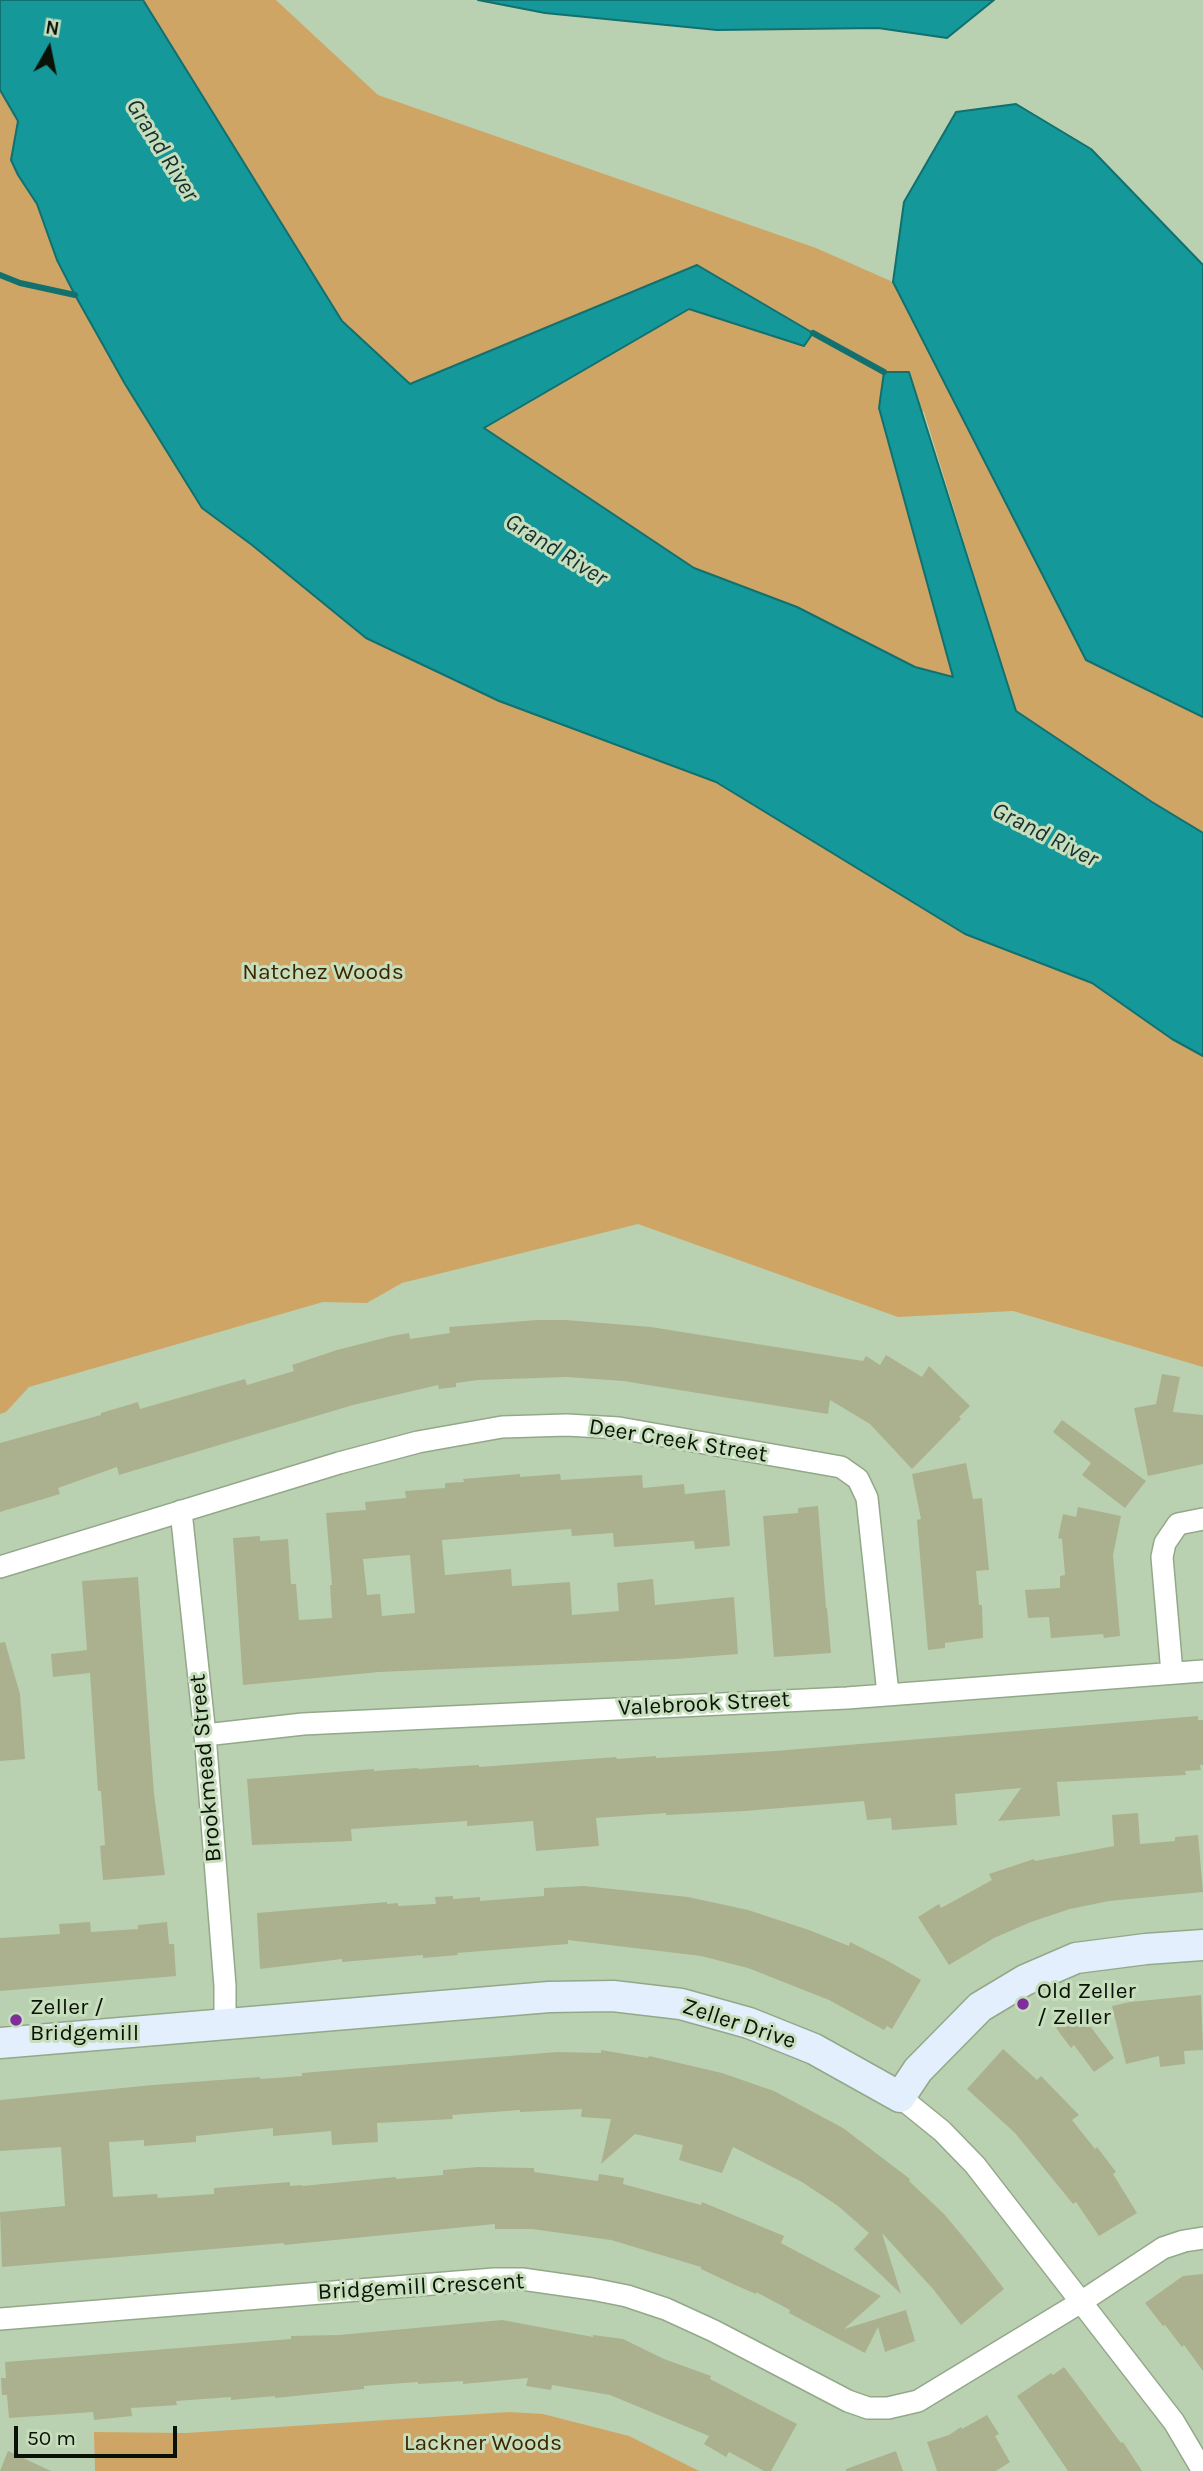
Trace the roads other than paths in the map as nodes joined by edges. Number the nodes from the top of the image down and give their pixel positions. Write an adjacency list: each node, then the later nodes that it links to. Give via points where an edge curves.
1 (181, 1511): 3 (street, Deer Creek Street); 6 (street, Deer Creek Street, via 418,1441 502,1427 619,1428 841,1466 858,1479 867,1499); 7 (street, Brookmead Street)
2 (1203, 1519): 5 (street, via 1178,1524 1165,1543)
3 (0, 1567)
4 (1203, 1671): 5 (street, Valebrook Street)
5 (1172, 1673): 6 (street, Valebrook Street)
6 (888, 1694): 7 (street, Valebrook Street, via 303,1724)
7 (205, 1735): 9 (street, Brookmead Street)
8 (1203, 1945): 11 (street, via 1076,1958 1025,1980 980,2007 918,2070)
9 (225, 2025): 10 (street, Zeller Drive); 11 (street, Zeller Drive, via 549,1997 613,1996 681,2004 748,2023 814,2049)
10 (0, 2043)
11 (900, 2097): 13 (street, Zeller Drive, via 975,2165)
12 (1203, 2238): 13 (street, Bridgemill Crescent, via 1163,2248)
13 (1081, 2302): 14 (street, Bridgemill Crescent, via 918,2401 887,2408 848,2401 666,2309 627,2296 522,2279); 15 (street, Zeller Drive, via 1174,2422)
14 (0, 2319)
15 (1203, 2471)

